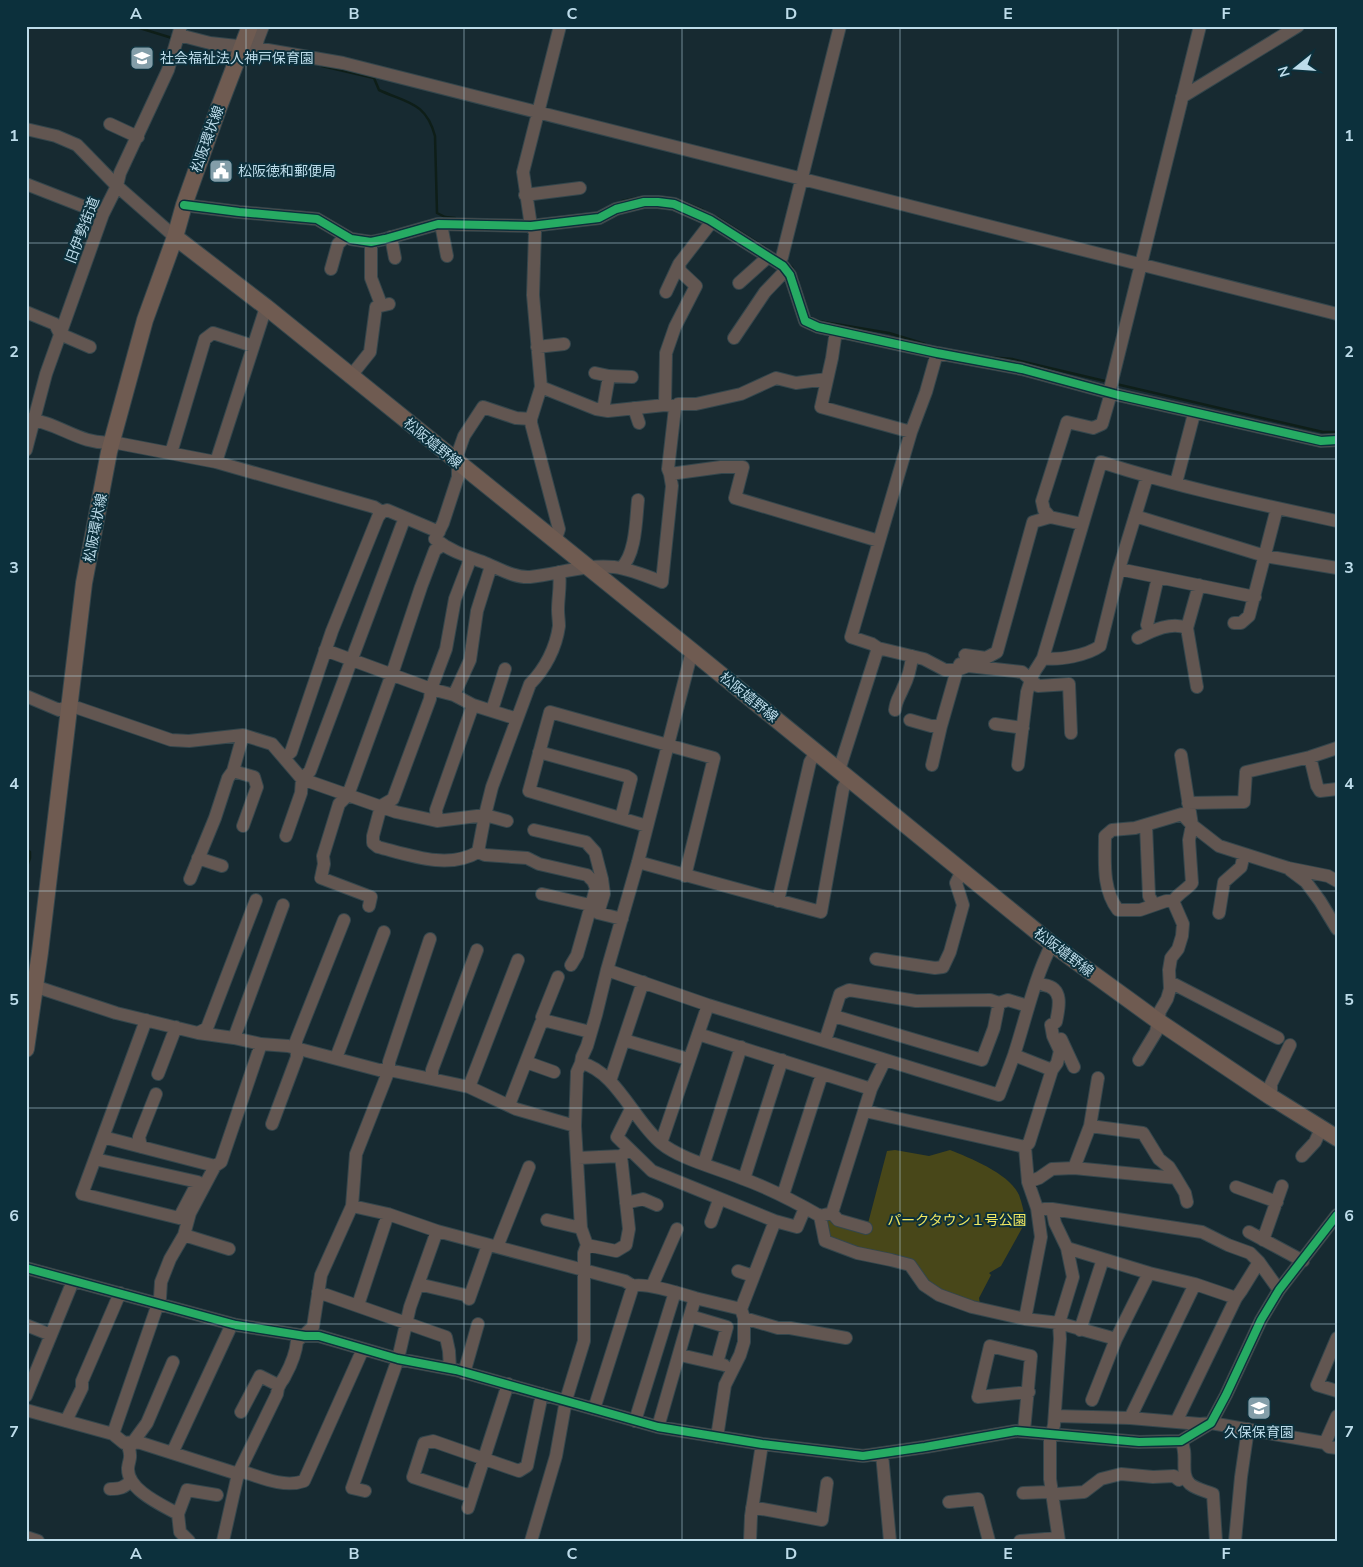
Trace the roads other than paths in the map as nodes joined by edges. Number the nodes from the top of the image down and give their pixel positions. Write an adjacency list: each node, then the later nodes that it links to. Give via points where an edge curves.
1 (250, 26): 8 (main road, 松阪環状線)
2 (263, 26): 8 (street, via 258,39)
3 (560, 26): 10 (street)
4 (840, 26): 14 (street)
5 (1200, 26): 9 (street)
6 (1298, 26): 9 (street)
7 (180, 30): 8 (street, via 210,43); 13 (street, 旧伊勢街道, via 168,70)
8 (249, 48): 10 (street, via 312,62 343,64); 19 (main road, 松阪環状線, via 219,107)
9 (1182, 97): 32 (street)
10 (538, 113): 14 (street); 18 (street, via 523,172)
11 (110, 124): 13 (street)
12 (26, 129): 16 (street, via 77,145)
13 (138, 137): 16 (street, 旧伊勢街道)
14 (802, 179): 30 (street, via 782,257); 32 (street)
15 (26, 184): 20 (street)
16 (117, 186): 20 (street, 旧伊勢街道); 25 (street)
17 (580, 188): 18 (street)
18 (525, 194): 23 (street)
19 (184, 205): 24 (street, via 316,219); 25 (main road, 松阪環状線)
20 (103, 214): 40 (street, 旧伊勢街道)
21 (710, 220): 23 (street, via 674,204 644,202 616,209 598,218); 30 (street); 31 (street)
22 (441, 224): 23 (street); 26 (street); 28 (street)
23 (531, 226): 45 (street, via 535,232 533,295)
24 (346, 236): 27 (street); 33 (street, via 338,244)
25 (176, 237): 36 (main road, 松阪嬉野線); 63 (main road, 松阪環状線, via 145,320)
26 (391, 238): 27 (street); 29 (street)
27 (371, 242): 50 (street, via 371,278 384,302 376,307 370,352)
28 (447, 256)
29 (395, 258)
30 (777, 263): 34 (street); 39 (street, via 790,274 805,321); 41 (street, via 765,292)
31 (679, 264): 35 (street); 54 (street, via 680,271 696,286 666,353)
32 (1140, 265): 38 (street); 53 (street)
33 (332, 269)
34 (739, 284)
35 (666, 292)
36 (266, 307): 43 (street); 50 (main road, 松阪嬉野線)
37 (26, 312): 40 (street, via 55,324)
38 (1337, 314)
39 (836, 331): 46 (street); 51 (street)
40 (60, 334): 44 (street); 58 (street, 旧伊勢街道)
41 (734, 338)
42 (564, 344): 45 (street)
43 (253, 346): 65 (street, via 214,333 205,339); 66 (street)
44 (90, 347)
45 (537, 347): 52 (street)
46 (937, 353): 53 (street, via 1022,369); 61 (street)
47 (595, 372): 48 (street)
48 (609, 376): 49 (street); 56 (street)
49 (632, 376)
50 (350, 377): 67 (main road, 松阪嬉野線)
51 (827, 379): 54 (street, via 796,383 776,378 741,394); 61 (street, via 821,407)
52 (540, 387): 56 (street); 59 (street)
53 (1109, 393): 57 (street); 75 (street, via 1102,424 1093,428 1067,422 1042,501)
54 (671, 406): 55 (street); 68 (street, via 666,437)
55 (634, 408): 56 (street); 60 (street)
56 (603, 410)
57 (1194, 414): 62 (street, via 1320,441); 70 (street)
58 (30, 419): 63 (street, via 49,423 86,440); 64 (street, 旧伊勢街道)
59 (531, 419): 67 (street, via 516,418 483,407 464,436); 80 (street, via 559,528)
60 (639, 423)
61 (911, 432): 81 (street)
62 (1337, 440)
63 (112, 442): 65 (street); 113 (main road, 松阪環状線, via 84,583)
64 (26, 450)
65 (171, 453): 66 (street)
66 (216, 462): 73 (street)
67 (458, 463): 79 (street, via 458,477); 80 (main road, 松阪嬉野線)
68 (670, 474): 81 (street, via 743,467 735,498); 87 (street, via 672,486 662,582)
69 (1148, 477): 70 (street); 74 (street); 78 (street, via 1101,462)
70 (1176, 483): 72 (street)
71 (638, 500): 87 (street, via 632,547)
72 (1277, 508): 76 (street); 83 (street)
73 (382, 512): 79 (street, via 387,510 425,530); 99 (street)
74 (1135, 516): 83 (street); 89 (street)
75 (1050, 517): 78 (street); 104 (street, via 1033,522 996,652 986,658)
76 (1337, 521)
77 (402, 524): 103 (street)
78 (1082, 524): 102 (street)
79 (439, 532): 82 (street, via 435,539)
80 (555, 541): 86 (main road, 松阪嬉野線)
81 (879, 541): 98 (street, via 851,637)
82 (443, 545): 84 (street); 106 (street, via 435,550 420,587)
83 (1265, 556): 88 (street); 93 (street)
84 (469, 558): 85 (street); 109 (street, via 455,599 446,648)
85 (491, 566): 90 (street, via 512,575 529,577); 110 (street, via 477,611 470,660)
86 (588, 568): 87 (street); 90 (street); 100 (main road, 松阪嬉野線)
87 (621, 568)
88 (1337, 568)
89 (1119, 569): 91 (street); 102 (street, via 1100,646 1092,652 1051,660)
90 (559, 572): 116 (street, via 559,626 550,656 540,675 530,684)
91 (1158, 577): 92 (street); 95 (street)
92 (1199, 585): 93 (street); 96 (street)
93 (1255, 597): 94 (street, via 1249,616 1241,623)
94 (1234, 623)
95 (1147, 625)
96 (1187, 628): 97 (street, via 1161,628); 108 (street)
97 (1138, 638)
98 (878, 648): 101 (street); 133 (street)
99 (325, 650): 103 (street); 129 (street, via 290,752)
100 (692, 651): 123 (street); 126 (main road, 松阪嬉野線)
101 (912, 656): 104 (street, via 945,670); 115 (street)
102 (1043, 658): 107 (street)
103 (351, 659): 106 (street); 134 (street, via 310,772)
104 (961, 662): 107 (street, via 968,666 1022,672); 119 (street)
105 (505, 669): 114 (street)
106 (392, 674): 109 (street); 136 (street)
107 (1031, 680): 120 (street); 121 (street, via 1038,686 1069,684)
108 (1197, 687)
109 (431, 689): 110 (street); 138 (street, via 393,799)
110 (454, 695): 112 (street)
111 (26, 696): 113 (street, via 60,710)
112 (473, 704): 114 (street); 142 (street, via 436,810)
113 (70, 706): 122 (street, via 171,740); 184 (main road, 松阪環状線)
114 (492, 710): 116 (street)
115 (895, 710)
116 (517, 719): 139 (street)
117 (910, 720): 119 (street)
118 (995, 724): 120 (street)
119 (941, 726): 130 (street)
120 (1023, 728): 131 (street)
121 (1071, 733)
122 (243, 735): 129 (street, via 272,744); 132 (street)
123 (669, 746): 125 (street, via 550,712); 146 (street); 156 (street, via 714,758)
124 (1337, 748): 128 (street)
125 (539, 752): 140 (street, via 630,779); 140 (street, via 529,791)
126 (816, 752): 133 (main road, 松阪嬉野線); 162 (street, via 810,762)
127 (1181, 755): 137 (street)
128 (1310, 757): 135 (street, via 1320,791); 137 (street, via 1246,772 1244,802)
129 (284, 758): 134 (street)
130 (932, 765)
131 (1018, 765)
132 (233, 771): 145 (street, via 254,777 257,787); 151 (street)
133 (844, 771): 155 (main road, 松阪嬉野線); 162 (street, via 821,912)
134 (302, 779): 136 (street); 148 (street, via 301,793)
135 (1337, 789)
136 (348, 795): 138 (street); 167 (street, via 339,804 323,856 321,878 371,897)
137 (1188, 803): 144 (street)
138 (382, 806): 142 (street); 149 (street, via 373,836 373,843 378,847 432,861 471,856)
139 (485, 815): 141 (street); 142 (street); 149 (street)
140 (621, 818): 146 (street)
141 (507, 821)
142 (437, 822)
143 (1146, 825): 144 (street, via 1182,814); 166 (street, via 1149,896); 166 (street, via 1112,830 1105,836 1106,881 1118,910 1140,910)
144 (1192, 825): 150 (street, via 1220,846); 163 (street, via 1189,840 1192,883)
145 (243, 826)
146 (647, 826): 152 (street)
147 (534, 830): 158 (street, via 586,842 595,852)
148 (286, 836)
149 (478, 852): 158 (street, via 527,858)
150 (1244, 854): 154 (street); 168 (street, via 1241,867 1224,882)
151 (198, 858): 153 (street); 157 (street)
152 (638, 862): 156 (street); 169 (street)
153 (222, 866)
154 (1288, 868): 159 (street, via 1328,876); 171 (street, via 1306,882)
155 (962, 871): 174 (main road, 松阪嬉野線); 176 (street, via 956,883 963,905 943,968)
156 (685, 876): 162 (street)
157 (190, 879)
158 (597, 880): 165 (street); 169 (street, via 604,894 598,914)
159 (1337, 881)
160 (542, 894): 165 (street)
161 (256, 900): 195 (street, via 207,1028)
162 (778, 901)
163 (1173, 901): 166 (street); 182 (street, via 1183,924 1178,948 1171,958)
164 (283, 905): 197 (street)
165 (590, 905): 178 (street)
166 (1154, 905)
167 (369, 906)
168 (1219, 913)
169 (622, 919): 179 (street)
170 (344, 920): 204 (street)
171 (1337, 929)
172 (384, 932): 207 (street)
173 (430, 940): 215 (street)
174 (1052, 944): 187 (street); 190 (main road, 松阪嬉野線)
175 (478, 950): 221 (street, via 432,1070)
176 (876, 959)
177 (518, 960): 223 (street)
178 (572, 965)
179 (607, 970): 181 (street); 194 (street)
180 (558, 977): 191 (street, via 542,1017)
181 (644, 982): 186 (street); 199 (street)
182 (1170, 982): 190 (street); 198 (street)
183 (1044, 985): 192 (street, via 1058,993 1060,1003)
184 (34, 986): 189 (street); 205 (main road, 松阪環状線)
185 (999, 1002): 187 (street, via 1008,1000); 188 (street, via 916,1001 849,990 840,994); 188 (street, via 994,1028 982,1060)
186 (708, 1004): 196 (street); 200 (street)
187 (1028, 1006): 206 (street)
188 (834, 1016): 200 (street)
189 (146, 1020): 193 (street); 234 (street)
190 (1158, 1021): 211 (street, via 1156,1032); 226 (main road, 松阪嬉野線)
191 (547, 1022): 194 (street); 212 (street, via 541,1023)
192 (1056, 1022): 214 (street); 216 (street, via 1051,1025 1060,1051)
193 (176, 1027): 195 (street); 218 (street)
194 (590, 1032): 213 (street)
195 (198, 1033): 197 (street)
196 (698, 1034): 203 (street); 208 (street)
197 (234, 1038): 201 (street)
198 (1278, 1038)
199 (624, 1040): 208 (street); 222 (street)
200 (825, 1041): 210 (street)
201 (261, 1044): 204 (street); 244 (street, via 221,1162)
202 (1290, 1045): 226 (street, via 1271,1084)
203 (741, 1047): 209 (street); 243 (street)
204 (296, 1048): 207 (street); 230 (street, via 297,1058)
205 (26, 1049)
206 (1014, 1055): 210 (street, via 999,1095); 216 (street)
207 (336, 1058): 215 (street)
208 (688, 1059): 236 (street)
209 (782, 1060): 219 (street); 248 (street)
210 (885, 1060): 224 (street)
211 (1139, 1060)
212 (526, 1062): 217 (street); 227 (street)
213 (581, 1063): 222 (street, via 588,1064); 231 (street, via 577,1072)
214 (1074, 1067)
215 (389, 1070): 221 (street); 258 (street, via 356,1154)
216 (1052, 1070): 238 (street)
217 (554, 1072)
218 (158, 1074)
219 (822, 1074): 224 (street); 252 (street)
220 (1098, 1078): 232 (street)
221 (432, 1079): 223 (street)
222 (610, 1081): 228 (street)
223 (469, 1087): 227 (street)
224 (871, 1089): 229 (street)
225 (156, 1094): 237 (street, via 139,1137)
226 (1271, 1097): 233 (main road, 松阪嬉野線)
227 (509, 1105): 231 (street)
228 (631, 1109): 236 (street); 239 (street, via 617,1137)
229 (866, 1110): 238 (street); 263 (street)
230 (272, 1124)
231 (575, 1126): 241 (street)
232 (1090, 1126): 246 (street); 247 (street, via 1143,1133)
233 (1321, 1129): 235 (main road, 松阪嬉野線); 240 (street, via 1315,1142)
234 (103, 1137): 237 (street); 242 (street)
235 (1337, 1138)
236 (661, 1143): 243 (street, via 671,1151)
237 (141, 1147): 244 (street)
238 (1025, 1147): 249 (street)
239 (625, 1153): 241 (street); 253 (street, via 652,1172); 256 (street)
240 (1302, 1156)
241 (578, 1158): 268 (street)
242 (95, 1159): 242 (street, via 82,1194 179,1218 198,1182)
243 (704, 1163): 248 (street)
244 (215, 1166): 273 (street, via 190,1213)
245 (529, 1167): 276 (street)
246 (1074, 1168): 247 (street); 249 (street, via 1052,1169)
247 (1176, 1178): 254 (street, via 1185,1193)
248 (744, 1179): 252 (street)
249 (1028, 1182): 260 (street)
250 (1282, 1186): 255 (street)
251 (1236, 1187): 255 (street)
252 (783, 1195): 259 (street)
253 (719, 1200): 266 (street); 267 (street)
254 (1186, 1202)
255 (1277, 1202): 274 (street)
256 (626, 1203): 257 (street, via 643,1199); 275 (street, via 629,1229 626,1245 616,1250)
257 (657, 1205)
258 (352, 1206): 262 (street); 294 (street, via 321,1275)
259 (805, 1208): 263 (street); 266 (street, via 797,1227)
260 (1038, 1208): 261 (street); 302 (street, via 1041,1237)
261 (1052, 1209): 278 (street, via 1055,1224); 281 (street, via 1202,1232 1250,1253)
262 (388, 1214): 271 (street); 299 (street)
263 (826, 1215): 269 (street); 302 (street, via 825,1241 910,1266 924,1285 939,1295 972,1307)
264 (1337, 1215): 280 (street)
265 (546, 1220): 268 (street)
266 (775, 1221): 286 (street)
267 (711, 1222)
268 (581, 1228): 275 (street)
269 (866, 1228)
270 (677, 1229): 291 (street)
271 (437, 1231): 276 (street); 288 (street)
272 (1249, 1232): 274 (street)
273 (184, 1235): 277 (street); 298 (street, via 161,1282)
274 (1263, 1240): 280 (street)
275 (587, 1245): 283 (street)
276 (492, 1246): 283 (street); 288 (street, via 469,1299)
277 (229, 1248)
278 (1067, 1248): 279 (street); 303 (street, via 1072,1277)
279 (1103, 1259): 285 (street); 308 (street)
280 (1303, 1260): 292 (street)
281 (1259, 1262): 292 (street); 297 (street)
282 (26, 1268): 287 (street)
283 (585, 1270): 290 (street); 328 (street, via 584,1341)
284 (738, 1271): 286 (street)
285 (1149, 1272): 289 (street); 313 (street)
286 (753, 1276): 300 (street)
287 (73, 1280): 293 (street); 309 (street)
288 (418, 1284): 305 (street)
289 (1195, 1284): 297 (street); 335 (street)
290 (633, 1286): 291 (street); 330 (street)
291 (652, 1286): 295 (street)
292 (1279, 1290): 339 (street)
293 (120, 1292): 298 (street); 336 (street)
294 (318, 1292): 299 (street); 310 (street, via 313,1327)
295 (675, 1292): 296 (street); 337 (street)
296 (695, 1298): 300 (street); 301 (street)
297 (1236, 1298): 338 (street)
298 (157, 1304): 304 (street); 343 (street)
299 (358, 1305): 305 (street)
300 (742, 1313): 311 (street, via 778,1328); 319 (street, via 744,1342)
301 (690, 1316): 315 (street); 318 (street, via 727,1327)
302 (1025, 1319): 303 (street)
303 (1059, 1323): 308 (street); 333 (street)
304 (232, 1324): 310 (street); 350 (street)
305 (406, 1324): 316 (street); 320 (street, via 446,1336)
306 (478, 1324): 321 (street)
307 (26, 1325): 309 (street)
308 (1080, 1330): 313 (street)
309 (52, 1335): 327 (street)
310 (305, 1336): 314 (street, via 319,1336); 323 (street, via 297,1341 284,1378)
311 (846, 1338)
312 (1337, 1338): 324 (street, via 1317,1385)
313 (1116, 1339): 329 (street)
314 (362, 1348): 316 (street); 353 (street, via 304,1481 271,1481 244,1472)
315 (680, 1355): 318 (street); 340 (street)
316 (398, 1359): 320 (street); 358 (street, via 352,1488)
317 (173, 1362): 347 (street, via 147,1423)
318 (717, 1362): 319 (street)
319 (732, 1368): 345 (street, via 725,1385)
320 (450, 1369): 321 (street)
321 (464, 1372): 322 (street)
322 (508, 1384): 326 (street); 352 (street)
323 (278, 1385): 332 (street, via 260,1376); 353 (street, via 277,1394)
324 (1337, 1391)
325 (1029, 1392): 325 (street, via 1031,1356 990,1346 978,1397); 342 (street)
326 (542, 1394): 328 (street); 352 (street, via 527,1466 519,1471)
327 (26, 1396)
328 (566, 1400): 330 (street); 372 (street, via 556,1456)
329 (1092, 1400)
330 (594, 1409): 337 (street)
331 (26, 1410): 336 (street)
332 (241, 1412)
333 (1055, 1416): 335 (street); 344 (street)
334 (1337, 1416): 349 (street)
335 (1130, 1418): 338 (street)
336 (66, 1421): 343 (street)
337 (635, 1421): 340 (street)
338 (1176, 1422): 339 (street)
339 (1211, 1423): 341 (street); 346 (street)
340 (658, 1427): 345 (street)
341 (1248, 1429): 349 (street); 378 (street, via 1246,1477)
342 (1024, 1431): 344 (street); 351 (street)
343 (113, 1434): 347 (street, via 124,1443)
344 (1052, 1434): 346 (street, via 1139,1442); 359 (street)
345 (717, 1437): 348 (street)
346 (1181, 1441): 355 (street, via 1185,1447)
347 (134, 1442): 353 (street); 354 (street, via 129,1449)
348 (762, 1444): 351 (street, via 862,1456); 365 (street)
349 (1331, 1445)
350 (174, 1448)
351 (882, 1454): 374 (street)
352 (484, 1458): 362 (street); 362 (street, via 433,1441 424,1443 413,1477)
353 (238, 1474): 371 (street)
354 (131, 1480): 357 (street, via 127,1486); 366 (street, via 144,1495)
355 (1180, 1482): 359 (street, via 1174,1476 1153,1478 1121,1474 1101,1479 1084,1492); 377 (street, via 1213,1494)
356 (827, 1483): 365 (street, via 822,1520)
357 (110, 1489)
358 (365, 1491)
359 (1052, 1492): 360 (street); 368 (street)
360 (1022, 1493)
361 (217, 1495): 366 (street, via 187,1490)
362 (472, 1495): 364 (street)
363 (949, 1502): 375 (street, via 978,1499)
364 (468, 1508)
365 (752, 1508): 373 (street)
366 (178, 1514): 370 (street, via 180,1532)
367 (26, 1537): 369 (street)
368 (1059, 1540): 376 (street)
369 (38, 1541)
370 (189, 1541)
371 (223, 1541)
372 (531, 1541)
373 (750, 1541)
374 (890, 1541)
375 (989, 1541)
376 (1020, 1541)
377 (1216, 1541)
378 (1235, 1541)

